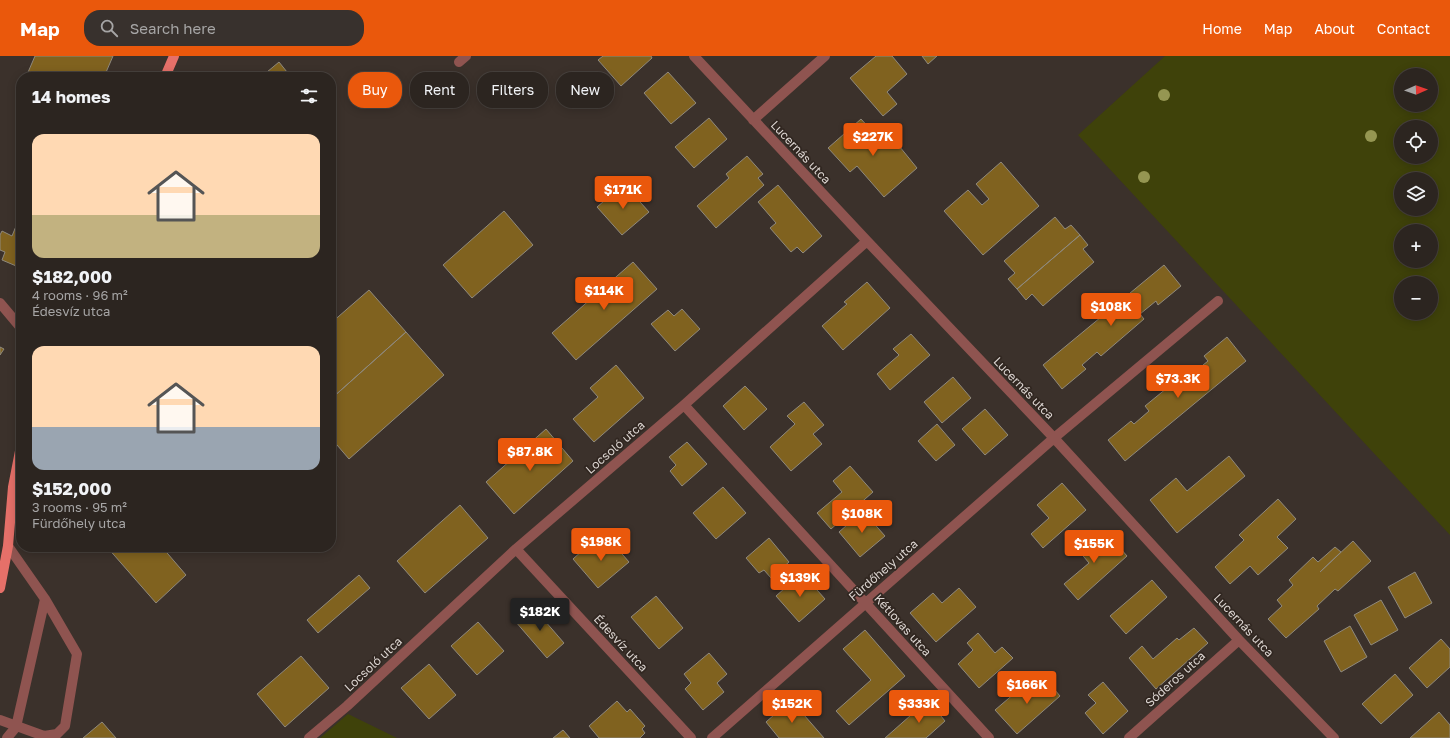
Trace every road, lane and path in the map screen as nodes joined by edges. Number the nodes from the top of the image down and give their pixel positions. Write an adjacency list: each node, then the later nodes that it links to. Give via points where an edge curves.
1 (174, 56): 4 (main road)
2 (694, 56): 5 (street, Lucernás utca)
3 (825, 56): 5 (street)
4 (167, 72)
5 (753, 120): 6 (street, Lucernás utca)
6 (866, 241): 10 (street, Locsoló utca); 11 (street, Lucernás utca)
7 (1218, 302): 11 (street, Fürdőhely utca)
8 (0, 303): 9 (street)
9 (16, 322)
10 (684, 405): 14 (street, Locsoló utca); 17 (street, Kétlovas utca)
11 (1054, 438): 17 (street, Fürdőhely utca); 18 (street, Lucernás utca)
12 (16, 471): 13 (main road)
13 (8, 546): 15 (main road); 16 (street)
14 (516, 549): 22 (street, Locsoló utca); 23 (street, Édesvíz utca)
15 (0, 588)
16 (46, 599): 20 (street); 20 (street, via 77,654 65,726 57,734 44,736)
17 (865, 603): 24 (street, Fürdőhely utca); 25 (street, Kétlovas utca)
18 (1239, 640): 26 (street, Sóderos utca); 27 (street, Lucernás utca)
19 (0, 720): 20 (street)
20 (16, 727): 21 (street)
21 (7, 738)
22 (309, 738)
23 (691, 738)
24 (712, 738)
25 (988, 738)
26 (1129, 738)
27 (1334, 738)

